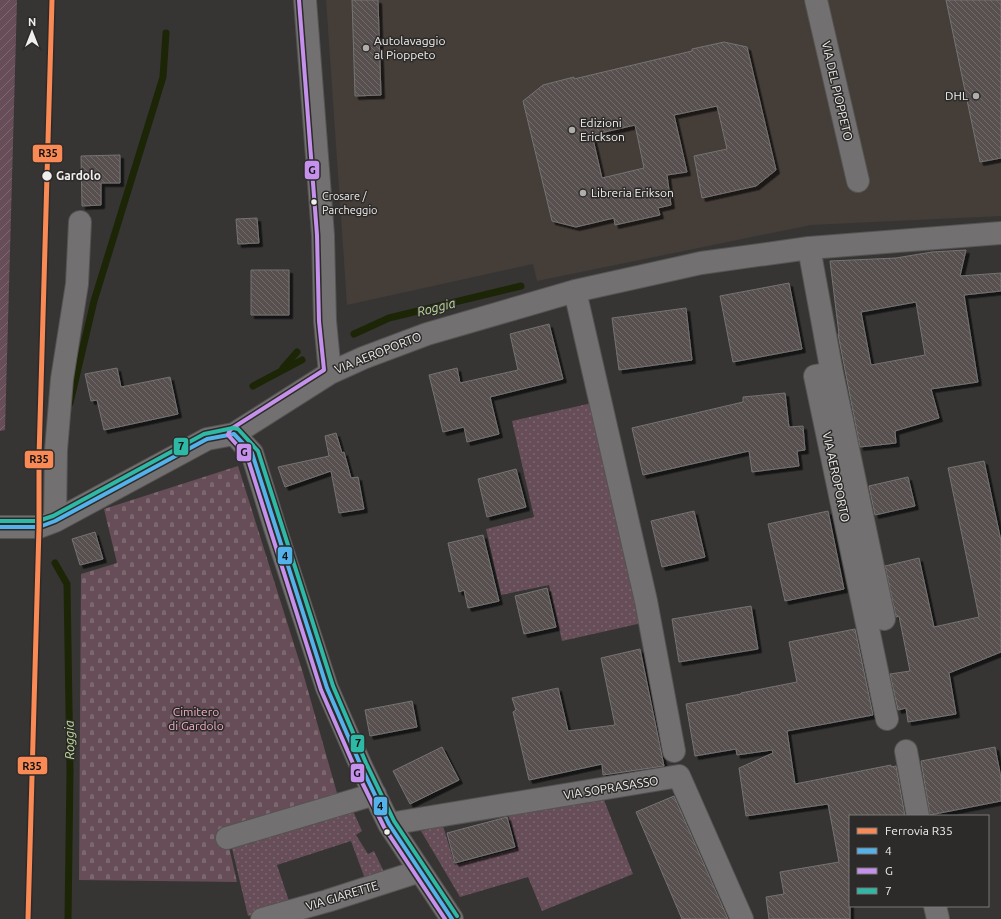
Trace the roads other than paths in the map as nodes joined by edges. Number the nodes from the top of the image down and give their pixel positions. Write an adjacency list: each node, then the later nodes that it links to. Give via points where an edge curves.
1 (305, 0): 8 (street)
2 (816, 0): 3 (street, VIA DEL PIOPPETO)
3 (858, 181)
4 (80, 222): 11 (street, via 77,284 62,379 56,450)
5 (1001, 234): 6 (street, VIA AEROPORTO)
6 (809, 248): 7 (street, VIA AEROPORTO, via 701,263); 9 (street)
7 (575, 291): 8 (street, VIA AEROPORTO, via 427,334); 15 (street, via 646,600)
8 (330, 372): 10 (street, VIA AEROPORTO)
9 (832, 372): 13 (street); 14 (street, VIA AEROPORTO, via 815,376)
10 (234, 434): 11 (street, VIA AEROPORTO, via 207,439); 17 (street, via 252,453 327,688)
11 (55, 521): 12 (street, VIA AEROPORTO, via 39,528)
12 (0, 527)
13 (884, 619)
14 (887, 718)
15 (674, 752)
16 (906, 752): 18 (street)
17 (375, 794): 19 (street); 20 (street)
18 (918, 815)
19 (389, 824): 21 (street); 25 (street, VIA SOPRASASSO, via 678,776)
20 (227, 838)
21 (420, 872): 23 (street, VIA GIARETTE); 24 (street)
22 (935, 907): 26 (street)
23 (262, 919)
24 (452, 919)
25 (742, 919)
26 (938, 919)

